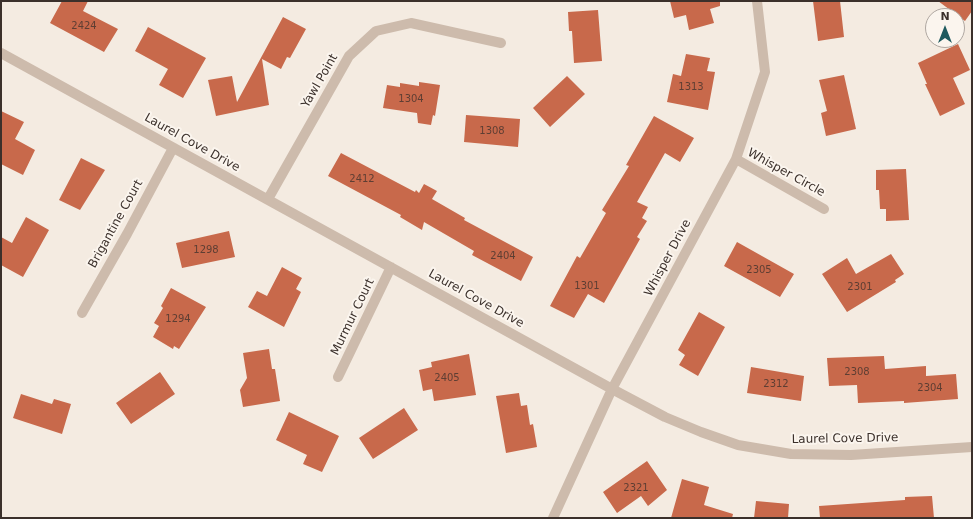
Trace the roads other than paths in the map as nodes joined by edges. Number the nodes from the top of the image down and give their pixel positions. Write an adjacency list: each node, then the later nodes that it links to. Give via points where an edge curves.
1 (757, 1): 5 (street, Whisper Drive, via 765,72)
2 (501, 43): 6 (street, Yawl Point, via 412,23 376,32 349,56)
3 (1, 53): 4 (street, Laurel Cove Drive)
4 (173, 148): 6 (street, Laurel Cove Drive); 9 (street, Brigantine Court)
5 (736, 159): 7 (street, Whisper Circle); 11 (street, Whisper Drive)
6 (268, 199): 8 (street, Laurel Cove Drive)
7 (824, 209)
8 (391, 268): 10 (street, Murmur Court); 11 (street, Laurel Cove Drive)
9 (82, 313)
10 (338, 377)
11 (612, 389): 12 (street, Laurel Cove Drive, via 665,417 701,432 761,450 792,454 851,455); 13 (street, Whisper Drive)
12 (972, 447)
13 (553, 518)

